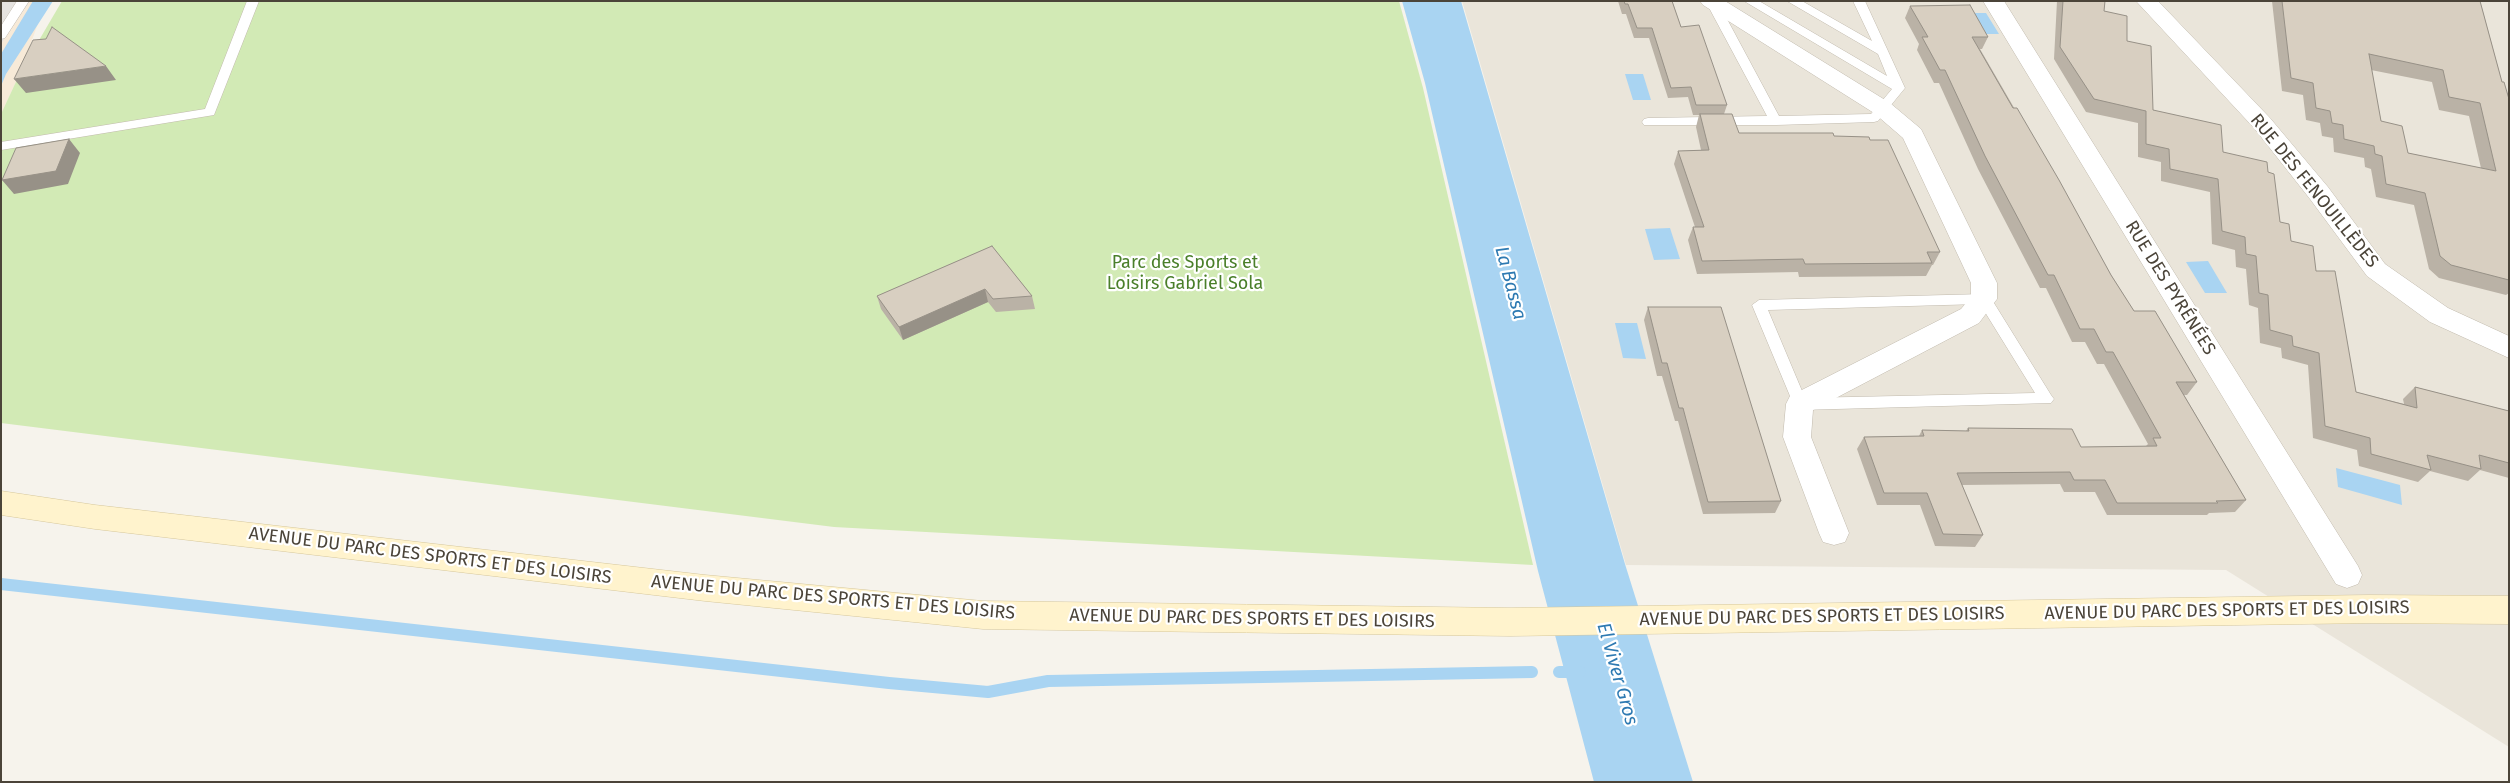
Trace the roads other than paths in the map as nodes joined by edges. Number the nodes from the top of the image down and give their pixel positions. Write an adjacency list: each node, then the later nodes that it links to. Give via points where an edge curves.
1 (23, 1): 9 (lane)
2 (253, 1): 15 (lane, via 210,112)
3 (1750, 1): 11 (lane)
4 (1793, 1): 10 (lane)
5 (1858, 1): 10 (lane)
6 (1993, 1): 21 (street, RUE DES PYRÉNÉES)
7 (2146, 1): 17 (street, RUE DES FENOUILLÈDES, via 2262,123 2376,270 2439,315)
8 (1711, 3): 12 (street); 13 (lane)
9 (1, 36)
10 (1882, 52): 11 (lane)
11 (1899, 88): 12 (lane)
12 (1882, 108): 13 (lane, via 1874,118); 16 (street, via 1912,134 1984,283)
13 (1776, 121): 14 (lane)
14 (1648, 122)
15 (1, 146)
16 (1984, 299): 18 (street, via 1970,316); 18 (lane, via 1759,305); 18 (lane, via 2046,399)
17 (2508, 348)
18 (1800, 404): 20 (street, via 1797,437)
19 (1, 503): 22 (main road, AVENUE DU PARC DES SPORTS ET DES LOISIRS, via 95,517 705,588 982,615 1510,622 2369,609)
20 (1834, 533)
21 (2347, 575)
22 (2509, 610)

